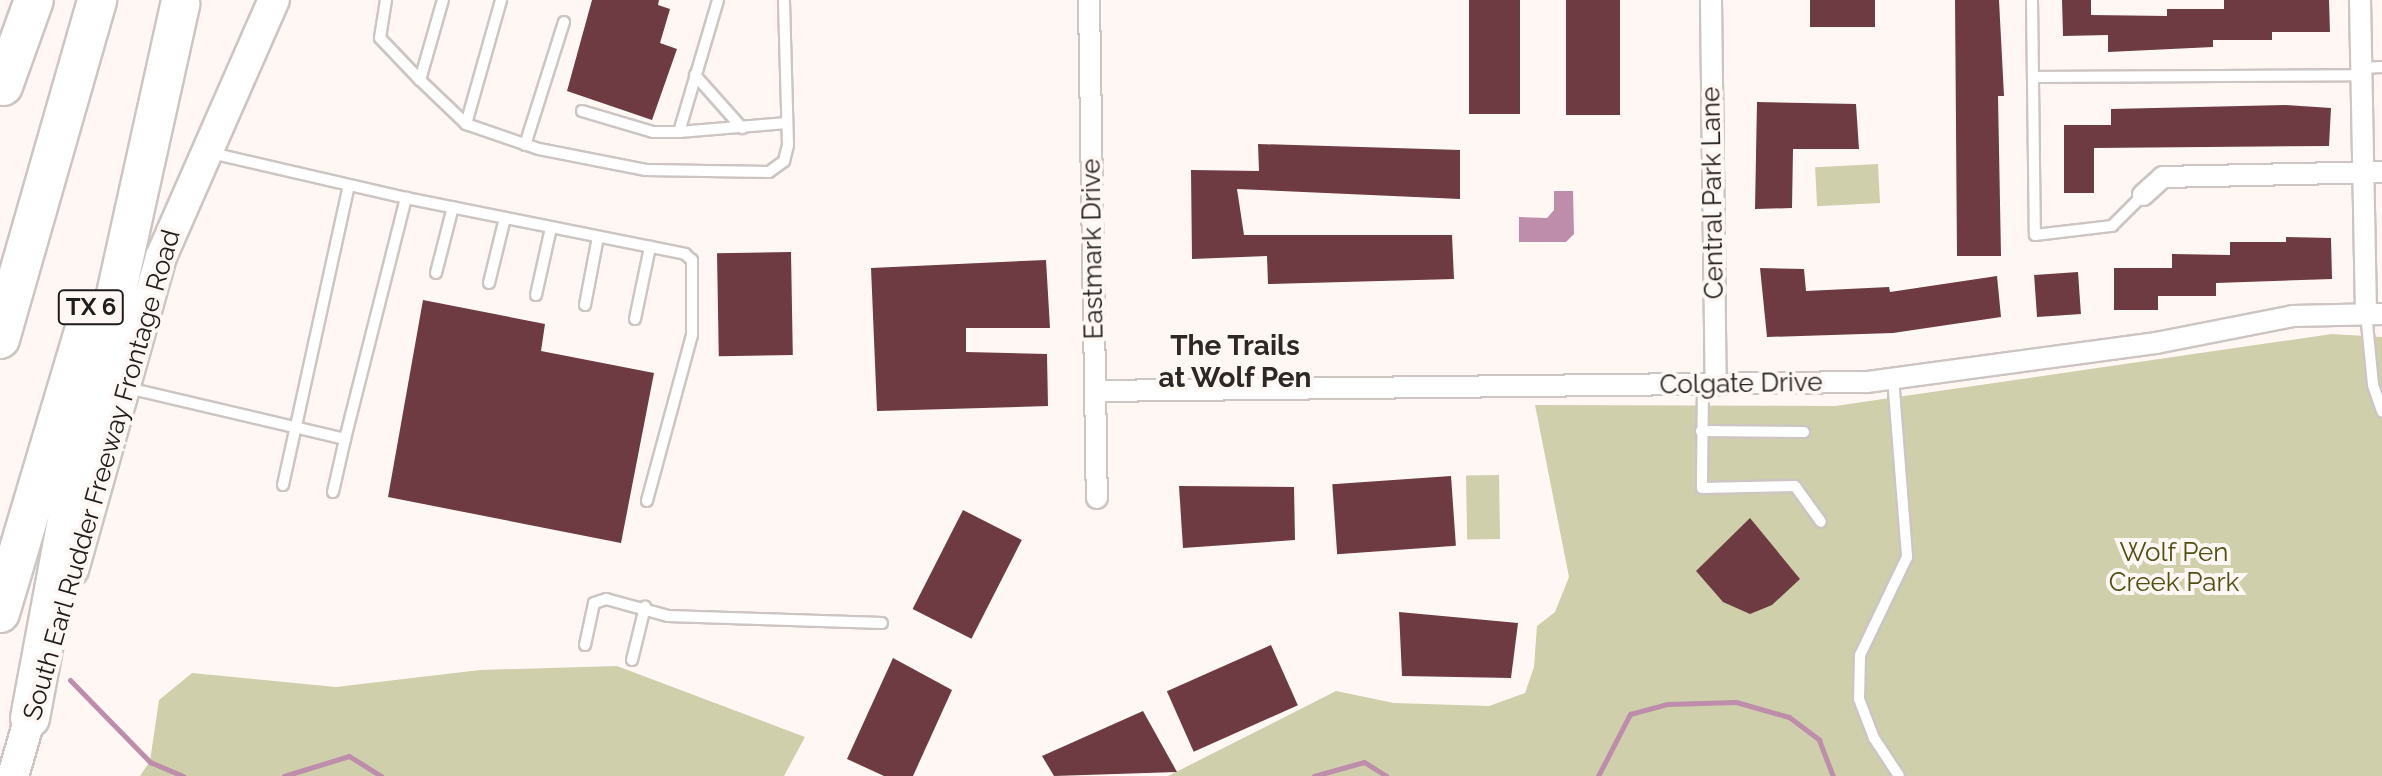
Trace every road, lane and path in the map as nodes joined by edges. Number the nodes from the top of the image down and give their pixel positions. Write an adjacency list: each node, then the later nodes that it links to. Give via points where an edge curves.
1 (20, 0): 21 (main road)
2 (34, 0): 21 (highway)
3 (97, 0): 44 (highway)
4 (274, 0): 28 (main road, South Earl Rudder Freeway Frontage Road)
5 (386, 0): 20 (lane, via 380,38)
6 (443, 0): 20 (lane)
7 (501, 0): 24 (lane)
8 (718, 0): 18 (lane)
9 (784, 0): 23 (lane)
10 (1089, 0): 48 (street, Eastmark Drive)
11 (1711, 0): 46 (street, Central Park Lane)
12 (2032, 0): 19 (lane)
13 (2360, 0): 17 (street)
14 (180, 2): 60 (highway, TX 6); 64 (highway, via 73,488)
15 (564, 22): 27 (lane)
16 (2382, 67): 17 (lane)
17 (2361, 72): 19 (lane); 29 (street)
18 (695, 75): 25 (lane); 26 (lane)
19 (2033, 77): 31 (lane, via 2035,235 2112,226)
20 (420, 80): 24 (lane)
21 (1, 91)
22 (582, 111): 26 (lane, via 653,132)
23 (787, 123): 25 (lane); 27 (lane, via 784,161 769,172 646,170)
24 (466, 124): 27 (lane)
25 (742, 128): 26 (lane)
26 (679, 132)
27 (525, 145)
28 (206, 152): 30 (lane); 47 (main road, South Earl Rudder Freeway Frontage Road, via 161,257)
29 (2372, 172): 31 (street, via 2163,177); 42 (street)
30 (349, 185): 32 (lane); 50 (lane)
31 (2143, 195)
32 (406, 198): 33 (lane); 53 (lane)
33 (453, 207): 34 (lane); 38 (lane)
34 (505, 218): 35 (lane); 39 (lane)
35 (551, 228): 36 (lane); 40 (lane)
36 (598, 237): 37 (lane); 41 (lane)
37 (650, 247): 43 (lane); 57 (lane, via 685,254 696,268 692,335)
38 (436, 273)
39 (489, 283)
40 (536, 295)
41 (585, 305)
42 (2374, 314): 45 (street, Colgate Drive, via 2293,316 2156,343); 49 (lane, via 2373,385)
43 (635, 319)
44 (0, 339)
45 (1893, 378): 46 (street, Colgate Drive); 66 (lane, via 1907,557 1860,655 1859,699 1874,738)
46 (1710, 385): 48 (street, Colgate Drive); 51 (lane)
47 (126, 387): 50 (lane); 64 (main road, South Earl Rudder Freeway Frontage Road)
48 (1095, 391): 56 (street, Eastmark Drive)
49 (2382, 411)
50 (294, 430): 53 (lane); 54 (lane)
51 (1701, 431): 52 (lane); 58 (lane, via 1702,488 1795,486)
52 (1804, 432)
53 (345, 439): 55 (lane)
54 (283, 485)
55 (333, 492)
56 (1097, 498)
57 (647, 501)
58 (1821, 522)
59 (645, 607): 61 (lane, via 668,616 731,621); 62 (lane, via 606,599 594,603); 63 (lane)
60 (0, 613)
61 (882, 623)
62 (585, 645)
63 (632, 660)
64 (30, 718): 65 (main road, South Earl Rudder Freeway Frontage Road)
65 (13, 776)
66 (1899, 776)

